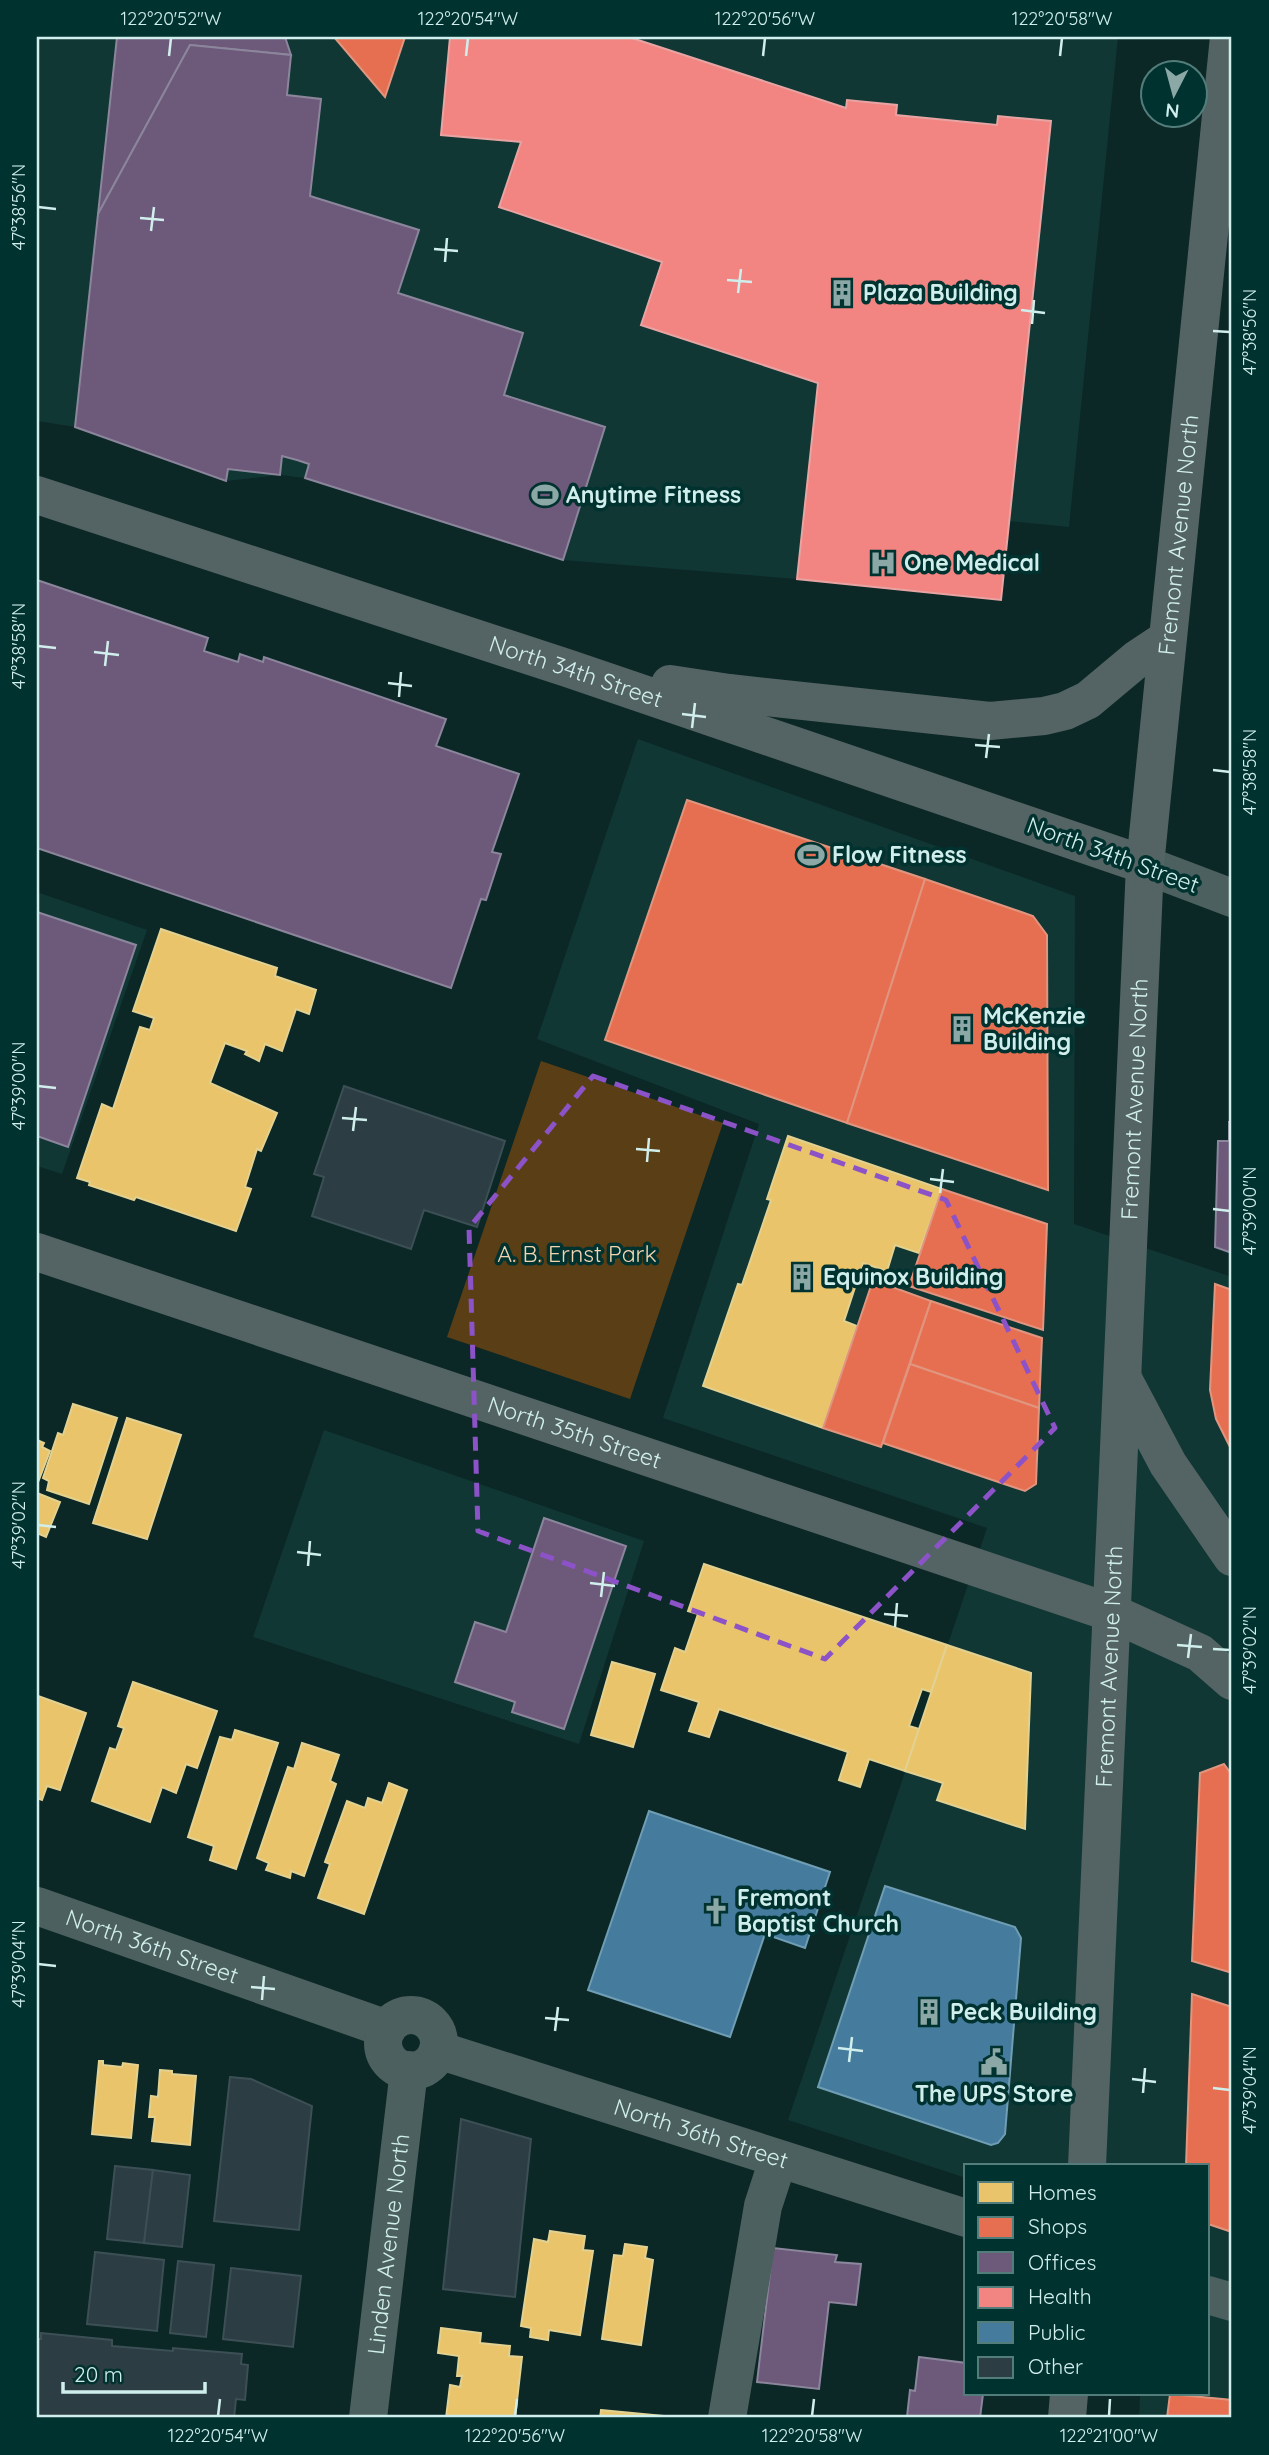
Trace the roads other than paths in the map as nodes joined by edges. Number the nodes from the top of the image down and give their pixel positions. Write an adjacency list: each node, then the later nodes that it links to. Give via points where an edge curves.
1 (1230, 37): 3 (main road, Fremont Avenue North)
2 (37, 495): 4 (main road, North 34th Street)
3 (1166, 657): 4 (main road, via 1123,670 1088,699 1065,710 990,721 729,693); 5 (main road, Fremont Avenue North)
4 (567, 668): 5 (main road, North 34th Street)
5 (1145, 865): 6 (street, North 34th Street); 8 (main road, Fremont Avenue North)
6 (1232, 898)
7 (37, 1252): 10 (main road, North 35th Street)
8 (1123, 1379): 9 (main road, via 1168,1464); 10 (main road, Fremont Avenue North)
9 (1232, 1557)
10 (1112, 1613): 11 (main road, North 35th Street, via 1200,1653); 15 (main road, Fremont Avenue North)
11 (1232, 1681)
12 (37, 1906): 13 (street, North 36th Street, via 387,2029 384,2052 396,2067)
13 (423, 2060): 14 (street, North 36th Street); 20 (street, Linden Avenue North)
14 (778, 2160): 16 (street, North 36th Street); 21 (street, via 763,2206)
15 (1087, 2164)
16 (964, 2217)
17 (1210, 2296): 18 (street)
18 (1232, 2302)
19 (1069, 2396): 22 (main road)
20 (368, 2418)
21 (727, 2418)
22 (1067, 2418)

